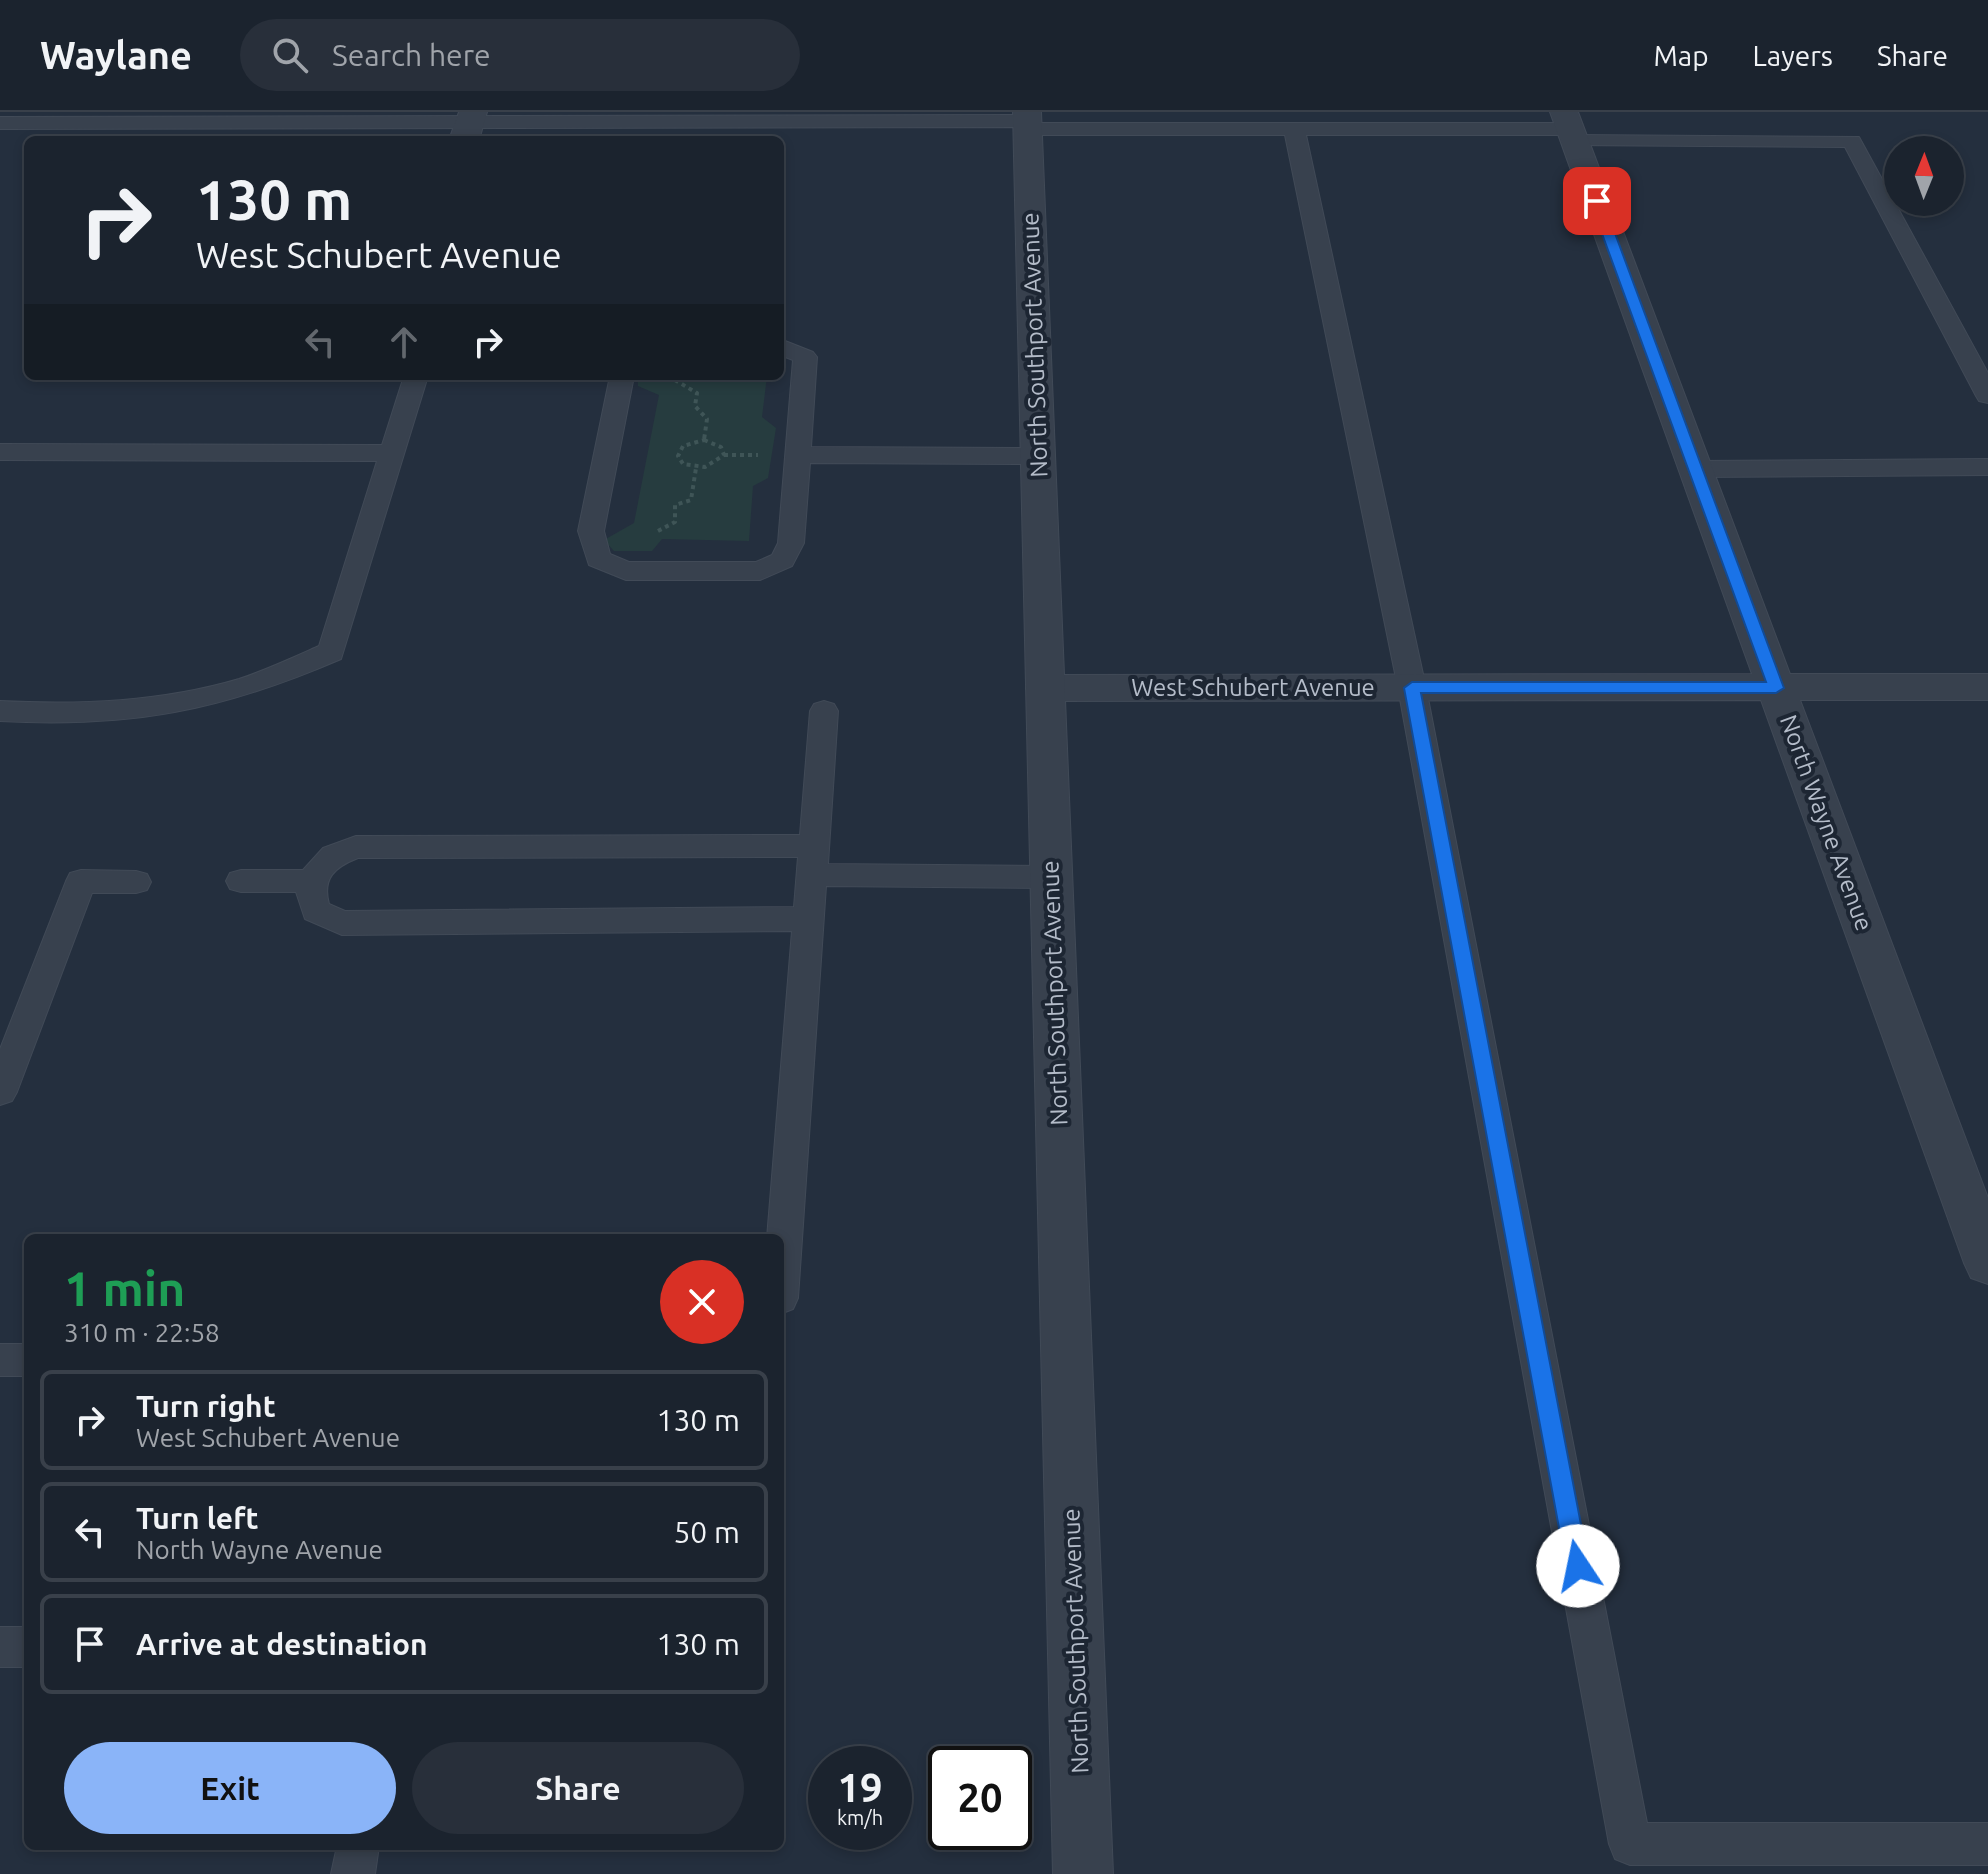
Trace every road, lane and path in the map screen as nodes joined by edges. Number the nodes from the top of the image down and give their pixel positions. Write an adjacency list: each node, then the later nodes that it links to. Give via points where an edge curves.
1 (1027, 121): 5 (lane); 6 (lane); 17 (street, North Southport Avenue)
2 (0, 123): 7 (lane)
3 (469, 125): 6 (lane); 7 (lane)
4 (1570, 127): 5 (lane); 12 (lane, via 1852,141); 20 (street, North Wayne Avenue)
5 (1294, 129): 24 (lane)
6 (753, 131)
7 (200, 132)
8 (784, 348): 16 (lane, via 805,357)
9 (415, 380): 15 (lane)
10 (621, 380): 21 (lane, via 591,531 598,559)
11 (675, 380): 13 (path, via 697,393 695,406 707,419)
12 (1988, 396)
13 (704, 440): 19 (path, via 679,451 679,460); 19 (path, via 721,447 724,455 711,466)
14 (0, 452): 15 (lane)
15 (393, 453): 26 (lane, via 331,652 251,685 178,702 111,713)
16 (798, 455): 17 (lane); 21 (lane, via 791,543 783,560 760,571 626,571)
17 (1038, 456): 23 (street, North Southport Avenue)
18 (1988, 467): 20 (lane)
19 (696, 468): 21 (path, via 691,500 675,505 675,522 629,546)
20 (1695, 469): 25 (street, North Wayne Avenue)
21 (615, 566)
22 (1988, 687): 25 (street, West Schubert Avenue)
23 (1045, 688): 24 (street, West Schubert Avenue); 29 (street, North Southport Avenue)
24 (1412, 688): 25 (street, West Schubert Avenue); 41 (lane, via 1630,1844)
25 (1776, 688): 36 (street, North Wayne Avenue)
26 (0, 711)
27 (824, 711): 28 (lane)
28 (814, 861): 29 (lane); 31 (lane, via 356,847 333,854); 33 (lane)
29 (1052, 877): 44 (street, North Southport Avenue)
30 (241, 881): 31 (lane)
31 (311, 881): 33 (lane, via 316,911 342,923)
32 (136, 882): 34 (lane, via 81,881)
33 (810, 919): 35 (lane)
34 (0, 1092)
35 (784, 1247)
36 (1988, 1263)
37 (0, 1360): 38 (lane)
38 (24, 1360)
39 (0, 1647): 40 (lane)
40 (24, 1647)
41 (1988, 1844)
42 (357, 1850): 43 (lane)
43 (353, 1874)
44 (1083, 1874)

